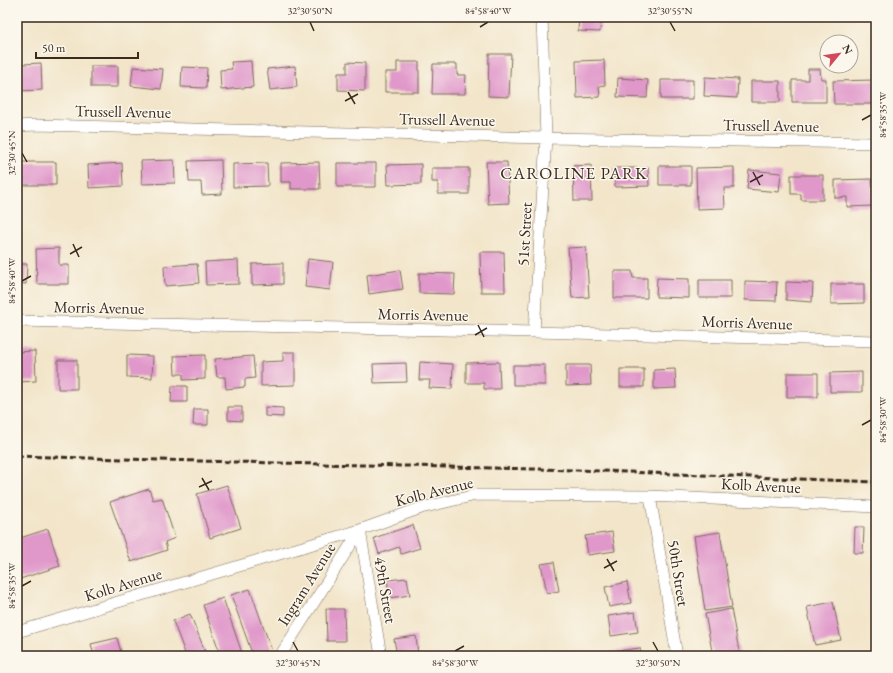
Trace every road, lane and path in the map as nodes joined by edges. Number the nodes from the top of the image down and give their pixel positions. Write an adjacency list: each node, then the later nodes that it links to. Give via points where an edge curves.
1 (542, 17): 3 (street, 51st Street)
2 (17, 126): 3 (street, Trussell Avenue)
3 (546, 138): 4 (street, Trussell Avenue); 6 (street, 51st Street)
4 (876, 143)
5 (17, 321): 6 (street, Morris Avenue)
6 (534, 332): 7 (street, Morris Avenue)
7 (876, 341)
8 (650, 496): 9 (street, Kolb Avenue); 10 (street, Kolb Avenue, via 476,495 421,508); 14 (street, 50th Street)
9 (876, 507)
10 (360, 530): 11 (street, Kolb Avenue); 12 (street, Ingram Avenue); 13 (street, 49th Street)
11 (17, 632)
12 (280, 656)
13 (381, 656)
14 (677, 656)

